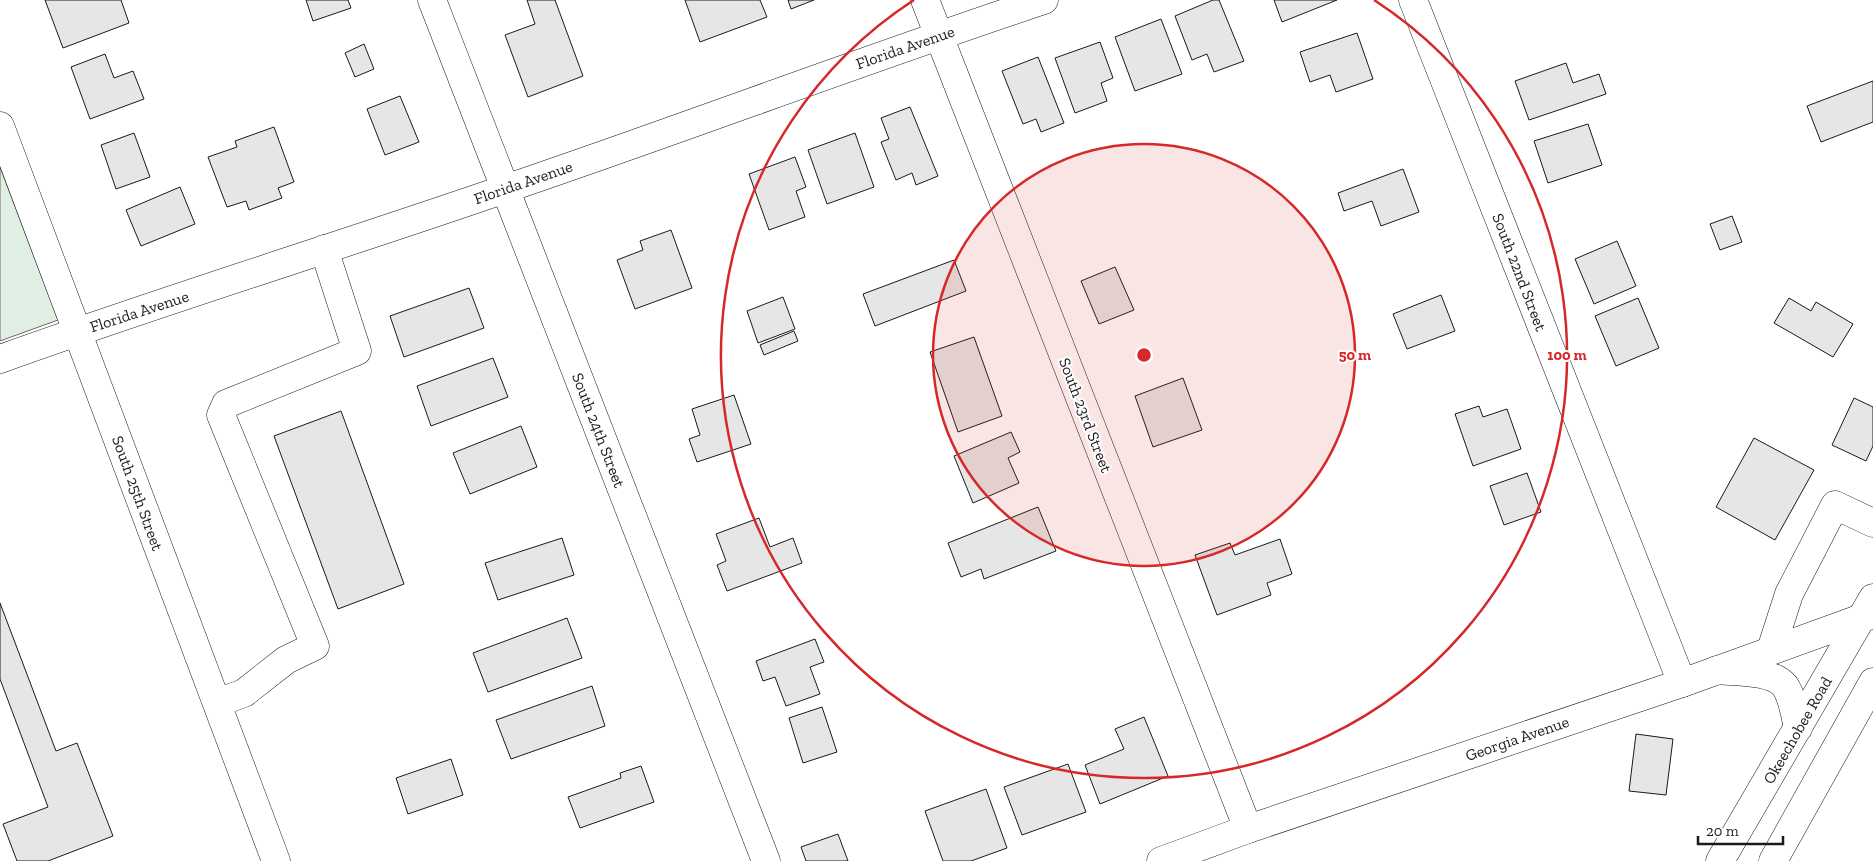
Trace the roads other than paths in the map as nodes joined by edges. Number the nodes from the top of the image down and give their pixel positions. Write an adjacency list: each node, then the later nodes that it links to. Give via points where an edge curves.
1 (432, 0): 7 (street, South 24th Street)
2 (924, 0): 5 (street, South 23rd Street)
3 (1044, 0): 5 (street, Florida Avenue)
4 (1413, 0): 16 (street, South 22nd Street)
5 (938, 35): 7 (street, Florida Avenue); 19 (street, South 23rd Street)
6 (0, 126): 9 (street, South 25th Street)
7 (506, 189): 8 (street, Florida Avenue); 21 (street, South 24th Street)
8 (324, 250): 9 (street, Florida Avenue); 17 (street, via 357,350 226,404 221,415 315,646 286,660 244,693)
9 (78, 331): 10 (street, Florida Avenue); 17 (street, South 25th Street)
10 (0, 359)
11 (1873, 523): 13 (street, via 1835,505 1789,594)
12 (1870, 609): 13 (street, Georgia Avenue); 18 (street, Okeechobee Road)
13 (1771, 650): 14 (street, Georgia Avenue)
14 (1717, 670): 16 (street, Georgia Avenue); 18 (street, via 1766,674 1784,686 1794,706)
15 (1873, 682): 24 (street)
16 (1682, 683): 19 (street, Georgia Avenue)
17 (216, 703): 20 (street, South 25th Street)
18 (1798, 728): 23 (street, Okeechobee Road)
19 (1248, 829): 22 (street, Georgia Avenue)
20 (276, 861)
21 (766, 861)
22 (1160, 861)
23 (1720, 861)
24 (1773, 861)

